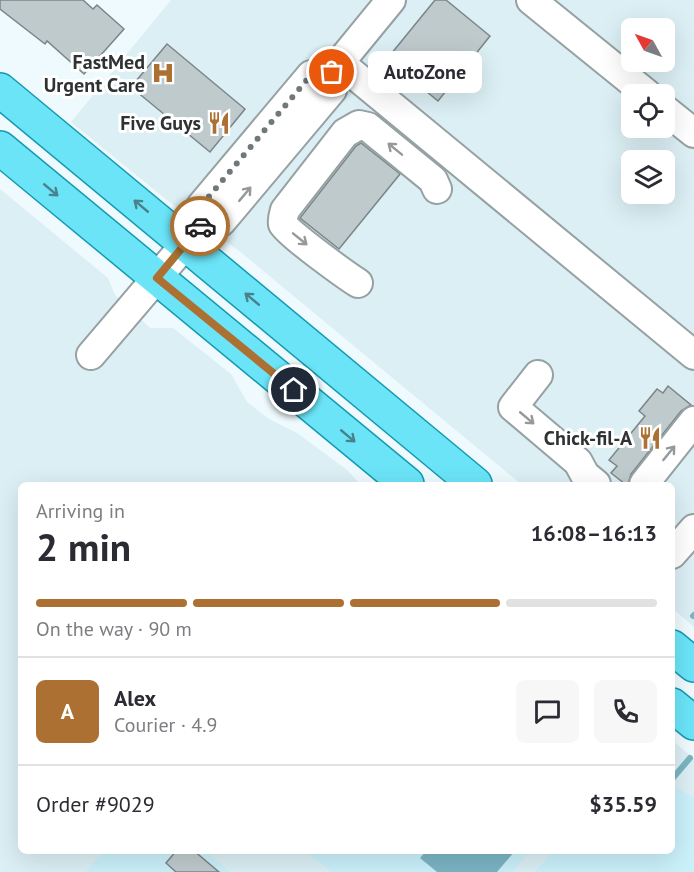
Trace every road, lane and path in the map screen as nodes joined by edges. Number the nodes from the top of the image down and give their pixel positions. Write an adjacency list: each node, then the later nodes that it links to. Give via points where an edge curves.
1 (391, 0): 3 (lane)
2 (531, 0): 4 (lane)
3 (336, 67): 10 (lane, via 311,75 201,206); 14 (lane)
4 (635, 84)
5 (0, 90): 10 (main road, one-way to 5)
6 (675, 118): 7 (lane)
7 (694, 133)
8 (0, 148): 11 (main road, one-way to 11)
9 (437, 189): 12 (lane, one-way to 12, via 434,180 368,127 359,125 345,133 283,216 286,227)
10 (193, 235): 11 (lane); 18 (main road, one-way to 10)
11 (157, 278): 13 (lane); 17 (main road, one-way to 17)
12 (358, 283)
13 (91, 356)
14 (694, 356)
15 (538, 375): 19 (lane, one-way to 19, via 513,407 578,462)
16 (694, 422): 20 (lane, one-way to 16)
17 (405, 482)
18 (474, 482)
19 (594, 482)
20 (646, 482)
21 (694, 529): 22 (lane)
22 (675, 551)
23 (675, 649): 24 (main road)
24 (694, 665)
25 (675, 707): 26 (main road)
26 (694, 723)

